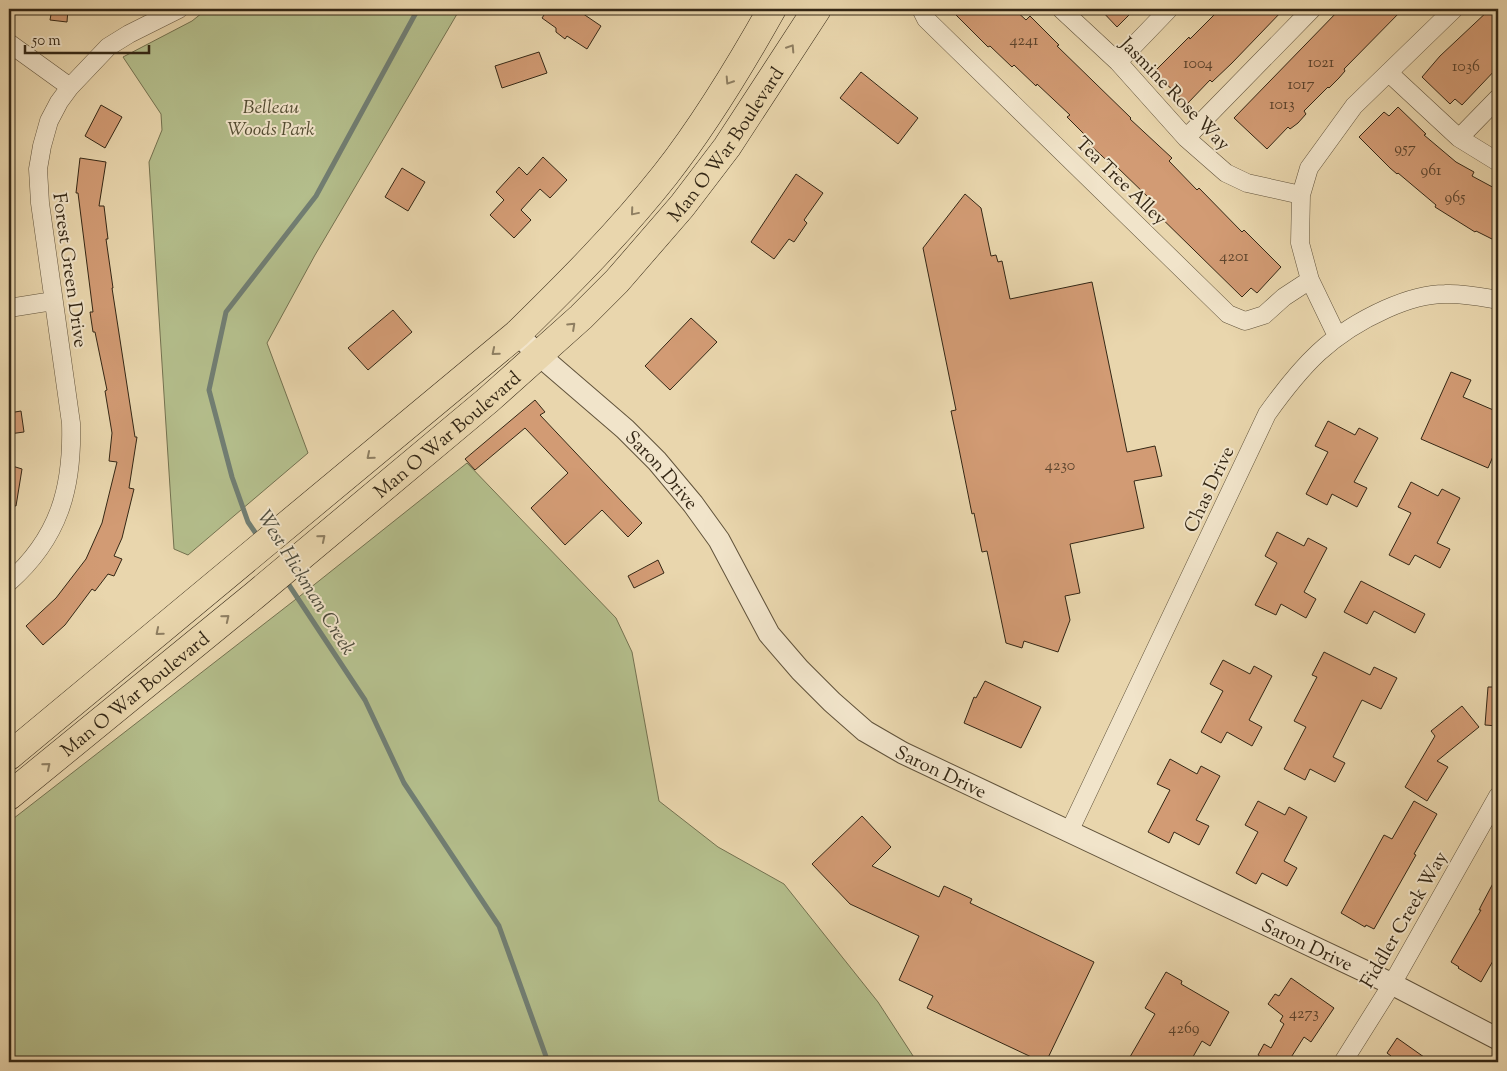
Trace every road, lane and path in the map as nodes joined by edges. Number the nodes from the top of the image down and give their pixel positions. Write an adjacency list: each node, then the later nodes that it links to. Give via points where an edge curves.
1 (179, 9): 12 (street, Forest Green Drive, via 108,47)
2 (772, 9): 22 (main road, Man O War Boulevard, one-way to 22, via 742,61 666,174 589,263)
3 (816, 9): 24 (main road, Man O War Boulevard, one-way to 3, via 616,281 682,206 727,147)
4 (921, 9): 18 (street, Tea Tree Alley, via 926,18 1228,314 1246,321 1264,315)
5 (1061, 9): 10 (street, Jasmine Rose Way)
6 (1169, 9): 10 (street)
7 (1312, 9): 14 (street)
8 (1454, 9): 11 (street)
9 (9, 43): 12 (street)
10 (1118, 62): 14 (street, Jasmine Rose Way)
11 (1389, 73): 15 (street); 17 (street, via 1354,106 1309,168)
12 (70, 87): 20 (street, Forest Green Drive, via 49,121 38,169)
13 (1498, 98): 15 (street)
14 (1186, 138): 17 (street, Jasmine Rose Way, via 1226,174 1247,183)
15 (1459, 138): 16 (street)
16 (1498, 162)
17 (1302, 195): 18 (street, via 1300,243)
18 (1310, 280): 23 (street)
19 (1498, 300): 23 (street, Chas Drive, via 1470,294 1422,297 1363,319)
20 (53, 301): 21 (street); 25 (street, Forest Green Drive, via 71,423 68,484 56,519 33,557)
21 (9, 308)
22 (517, 334): 24 (street, Saron Drive); 26 (main road, Man O War Boulevard, one-way to 26)
23 (1337, 336): 29 (street, Chas Drive, via 1300,370 1267,414)
24 (540, 355): 27 (main road, Man O War Boulevard, one-way to 24); 29 (street, Saron Drive, via 626,428 657,461 719,540 770,634 832,702 865,731 903,753)
25 (9, 582)
26 (9, 756)
27 (9, 796)
28 (1498, 796): 30 (street, Fiddler Creek Way)
29 (1069, 832): 30 (street, Saron Drive)
30 (1392, 984): 31 (street, Saron Drive); 32 (street, Fiddler Creek Way)
31 (1498, 1038)
32 (1343, 1062)

